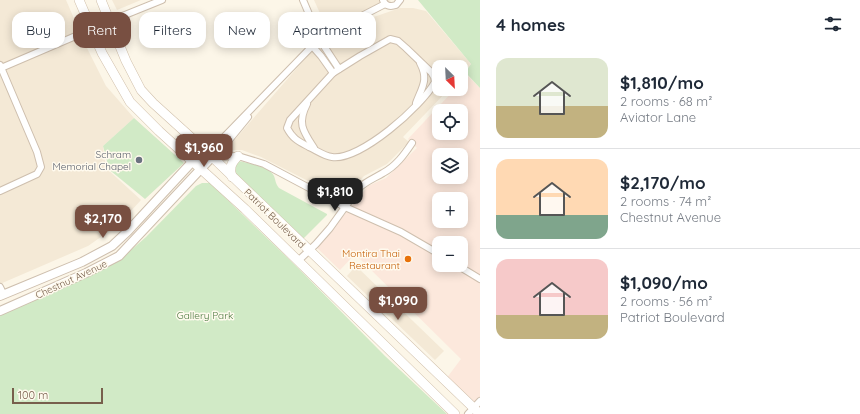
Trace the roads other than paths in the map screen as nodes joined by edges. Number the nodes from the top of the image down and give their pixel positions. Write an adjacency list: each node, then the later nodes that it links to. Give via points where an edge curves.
1 (79, 0): 7 (main road, Patriot Boulevard)
2 (101, 0): 8 (main road, Patriot Boulevard)
3 (162, 0): 11 (street)
4 (303, 0): 9 (street)
5 (400, 0): 6 (street, Chestnut Avenue, via 393,6)
6 (384, 2): 10 (street, Chestnut Avenue)
7 (84, 12)
8 (106, 12)
9 (308, 12)
10 (366, 12)
11 (131, 13)
12 (73, 37): 19 (street)
13 (100, 48): 28 (main road, Patriot Boulevard, via 130,102)
14 (121, 48): 26 (main road, Patriot Boulevard, via 141,90)
15 (312, 48): 26 (street, Chestnut Avenue)
16 (314, 48): 21 (street)
17 (325, 48): 20 (street)
18 (419, 60): 20 (street, via 398,41 390,39); 23 (street, via 425,83); 23 (street, via 434,77 435,82)
19 (1, 66): 31 (street, via 41,167 37,174)
20 (339, 69): 21 (street)
21 (333, 73): 22 (street)
22 (308, 100): 25 (street, via 301,123 304,134); 25 (street, via 290,120 287,128 298,141)
23 (414, 106): 25 (street, via 381,137 351,153 332,157)
24 (412, 143): 32 (street, via 393,167 364,183)
25 (315, 150)
26 (209, 154): 27 (street); 28 (street, Chestnut Avenue); 29 (street, Chestnut Avenue); 30 (main road, Patriot Boulevard)
27 (238, 156): 30 (main road, via 231,165); 32 (street, via 264,164)
28 (192, 162): 29 (main road, Patriot Boulevard); 39 (street, Chestnut Avenue, via 112,246 82,262)
29 (200, 169): 35 (main road, Patriot Boulevard); 40 (street, Chestnut Avenue, via 119,256)
30 (232, 177): 34 (main road, Patriot Boulevard)
31 (0, 191)
32 (345, 207): 33 (street, via 401,232); 34 (street, via 330,228)
33 (432, 250)
34 (308, 251): 35 (street); 41 (main road, Patriot Boulevard)
35 (298, 261): 42 (main road, Patriot Boulevard)
36 (468, 270): 37 (street)
37 (479, 276)
38 (0, 287): 39 (street)
39 (2, 295)
40 (0, 311)
41 (477, 411)
42 (455, 414)

